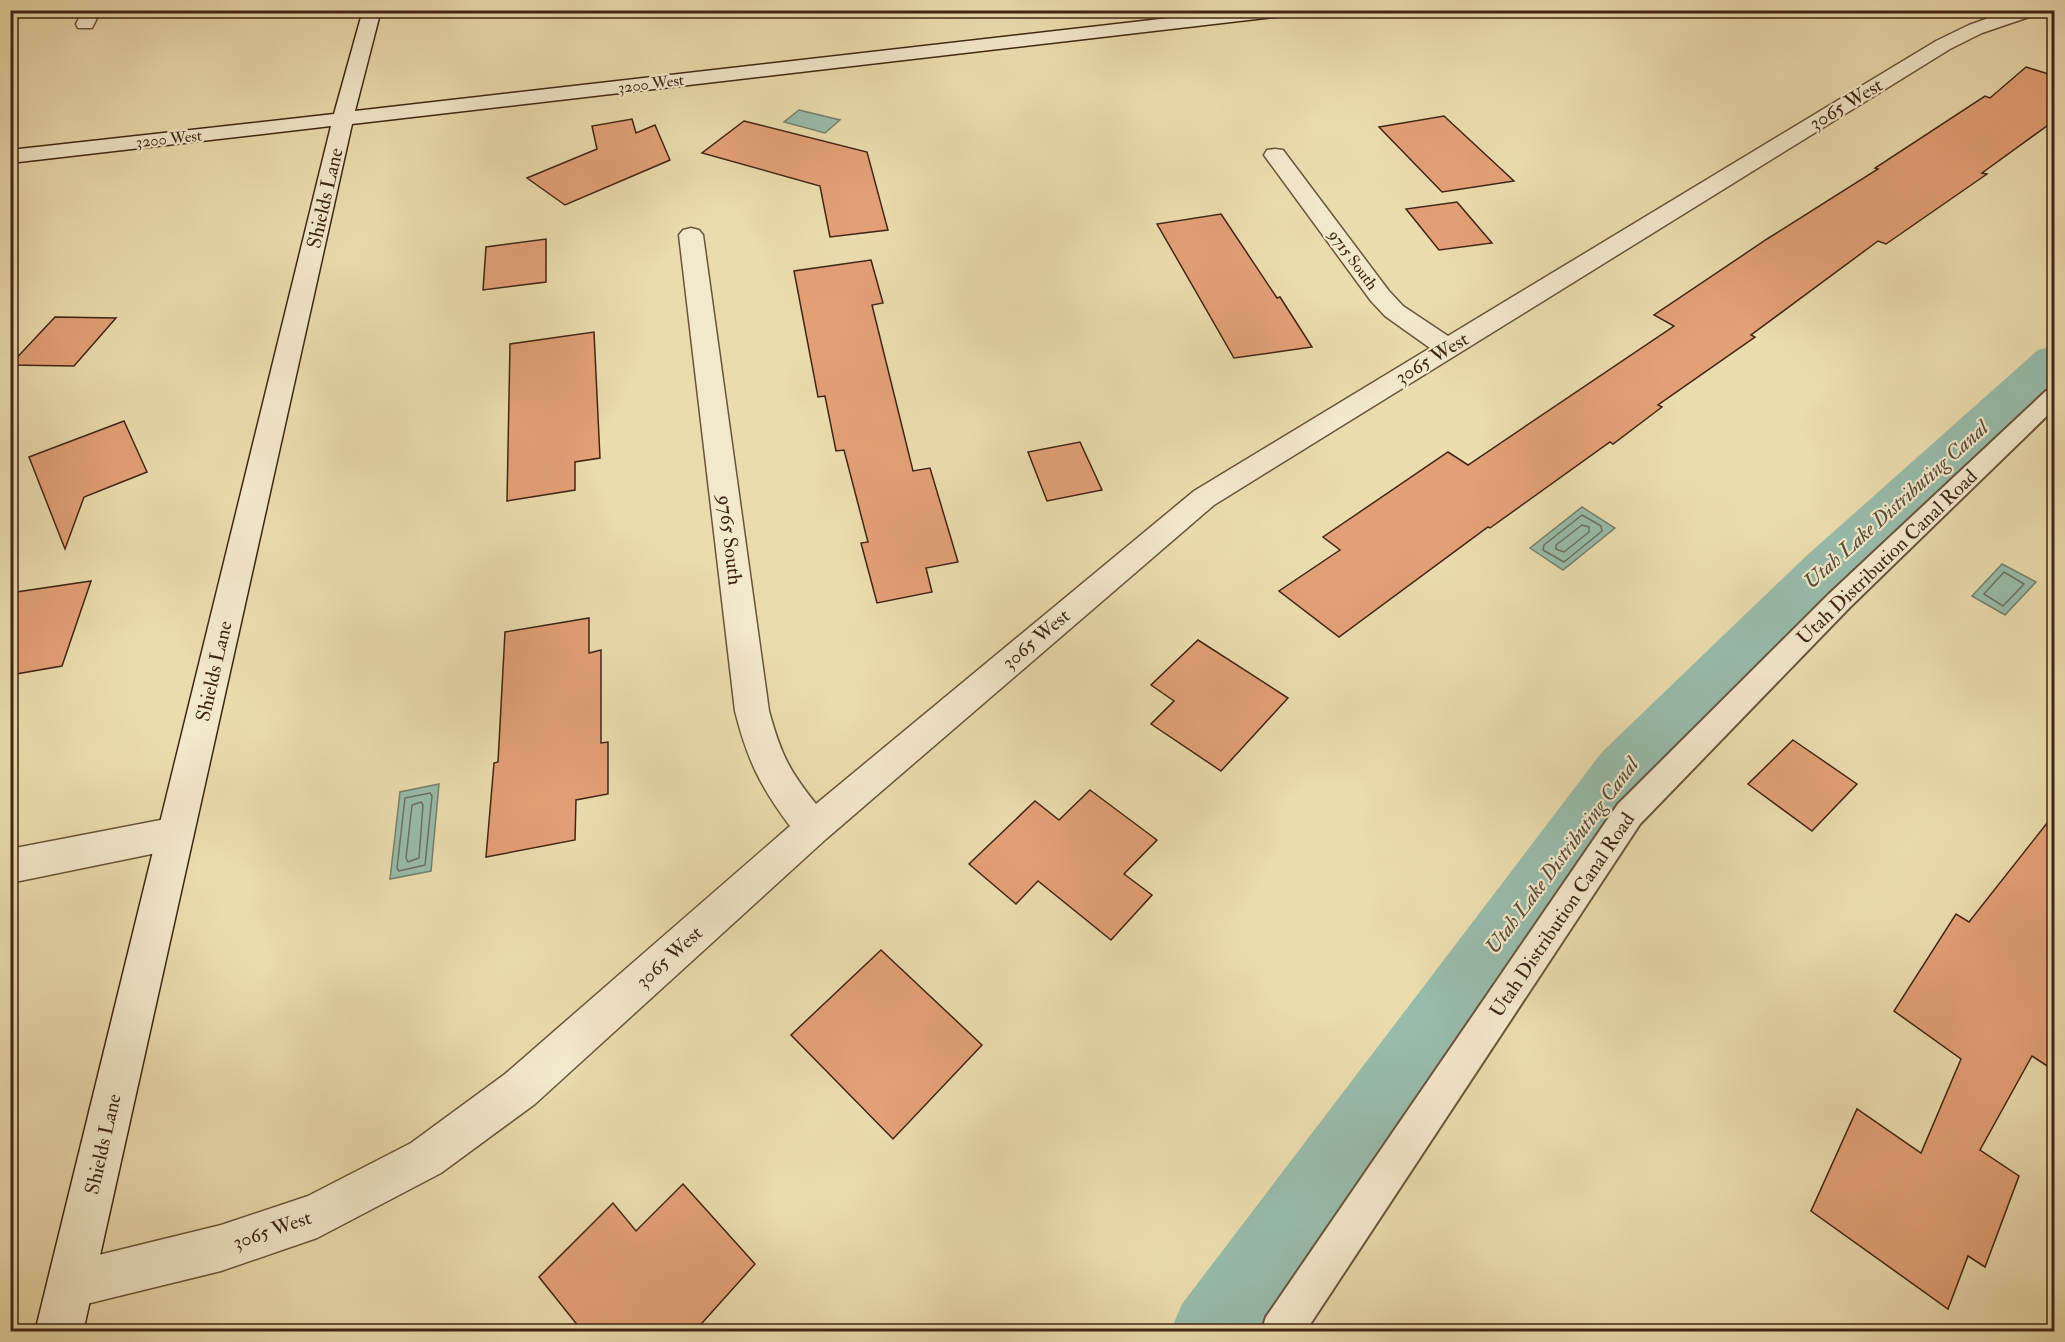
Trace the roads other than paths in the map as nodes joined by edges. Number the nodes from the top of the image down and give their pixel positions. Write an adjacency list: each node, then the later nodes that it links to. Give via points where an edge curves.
1 (372, 10): 5 (street, Shields Lane)
2 (1292, 10): 4 (street, 3200 West)
3 (2032, 10): 9 (street, 3065 West, via 1958,36)
4 (1253, 13): 5 (street, 3200 West)
5 (343, 120): 7 (street, 3200 West); 12 (street, Shields Lane)
6 (1275, 154): 9 (street, 9715 South, via 1380,296 1411,324)
7 (10, 157)
8 (691, 235): 11 (street, 9765 South, via 752,711 762,748 778,783)
9 (1448, 348): 11 (street, 3065 West, via 1204,498)
10 (2055, 396): 16 (lane, Utah Distribution Canal Road, via 1840,600 1629,814)
11 (813, 828): 14 (street, 3065 West, via 520,1089 426,1158 317,1215 221,1248)
12 (176, 834): 13 (street); 14 (street, Shields Lane)
13 (10, 866)
14 (70, 1285): 15 (street, Shields Lane)
15 (59, 1332)
16 (1281, 1332)

